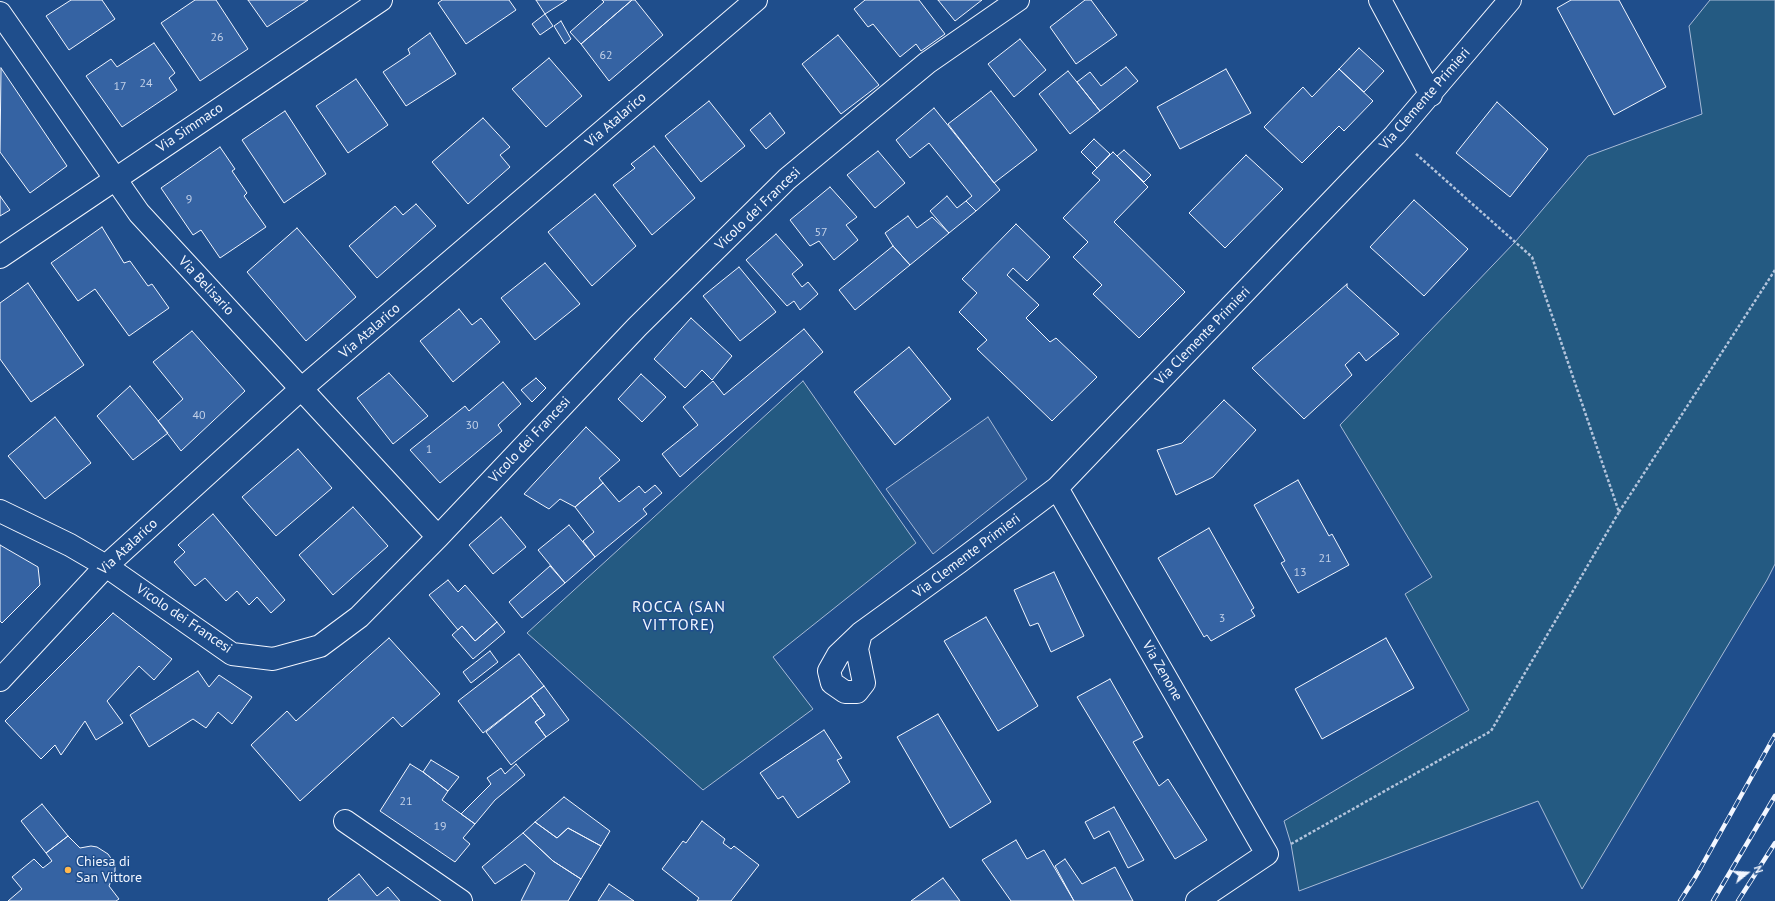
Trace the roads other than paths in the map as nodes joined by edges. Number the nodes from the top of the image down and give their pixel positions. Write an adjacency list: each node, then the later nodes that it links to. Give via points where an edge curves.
1 (381, 0): 8 (street, Via Simmaco)
2 (756, 0): 10 (street, Via Atalarico)
3 (1018, 0): 13 (street, Vicolo dei Francesi, via 927,63 787,179 637,327)
4 (1380, 0): 7 (street)
5 (1510, 0): 7 (street, Via Clemente Primieri)
6 (0, 13): 8 (street, Via Belisario)
7 (1430, 95): 11 (street, Via Clemente Primieri, via 1395,135)
8 (116, 179): 9 (street, Via Simmaco); 10 (street, Via Belisario, via 139,213)
9 (0, 257)
10 (301, 389): 13 (street, Via Belisario); 14 (street, Via Atalarico)
11 (1057, 488): 15 (street, Via Clemente Primieri); 19 (street, Via Zenone, via 1267,854)
12 (0, 511): 14 (street, Vicolo dei Francesi, via 70,545)
13 (438, 537): 14 (street, Vicolo dei Francesi, via 359,617 320,646 273,659 232,654)
14 (106, 566): 16 (street, Via Atalarico)
15 (861, 633)
16 (0, 680)
17 (345, 821): 18 (street)
18 (462, 901)
19 (1196, 901)

